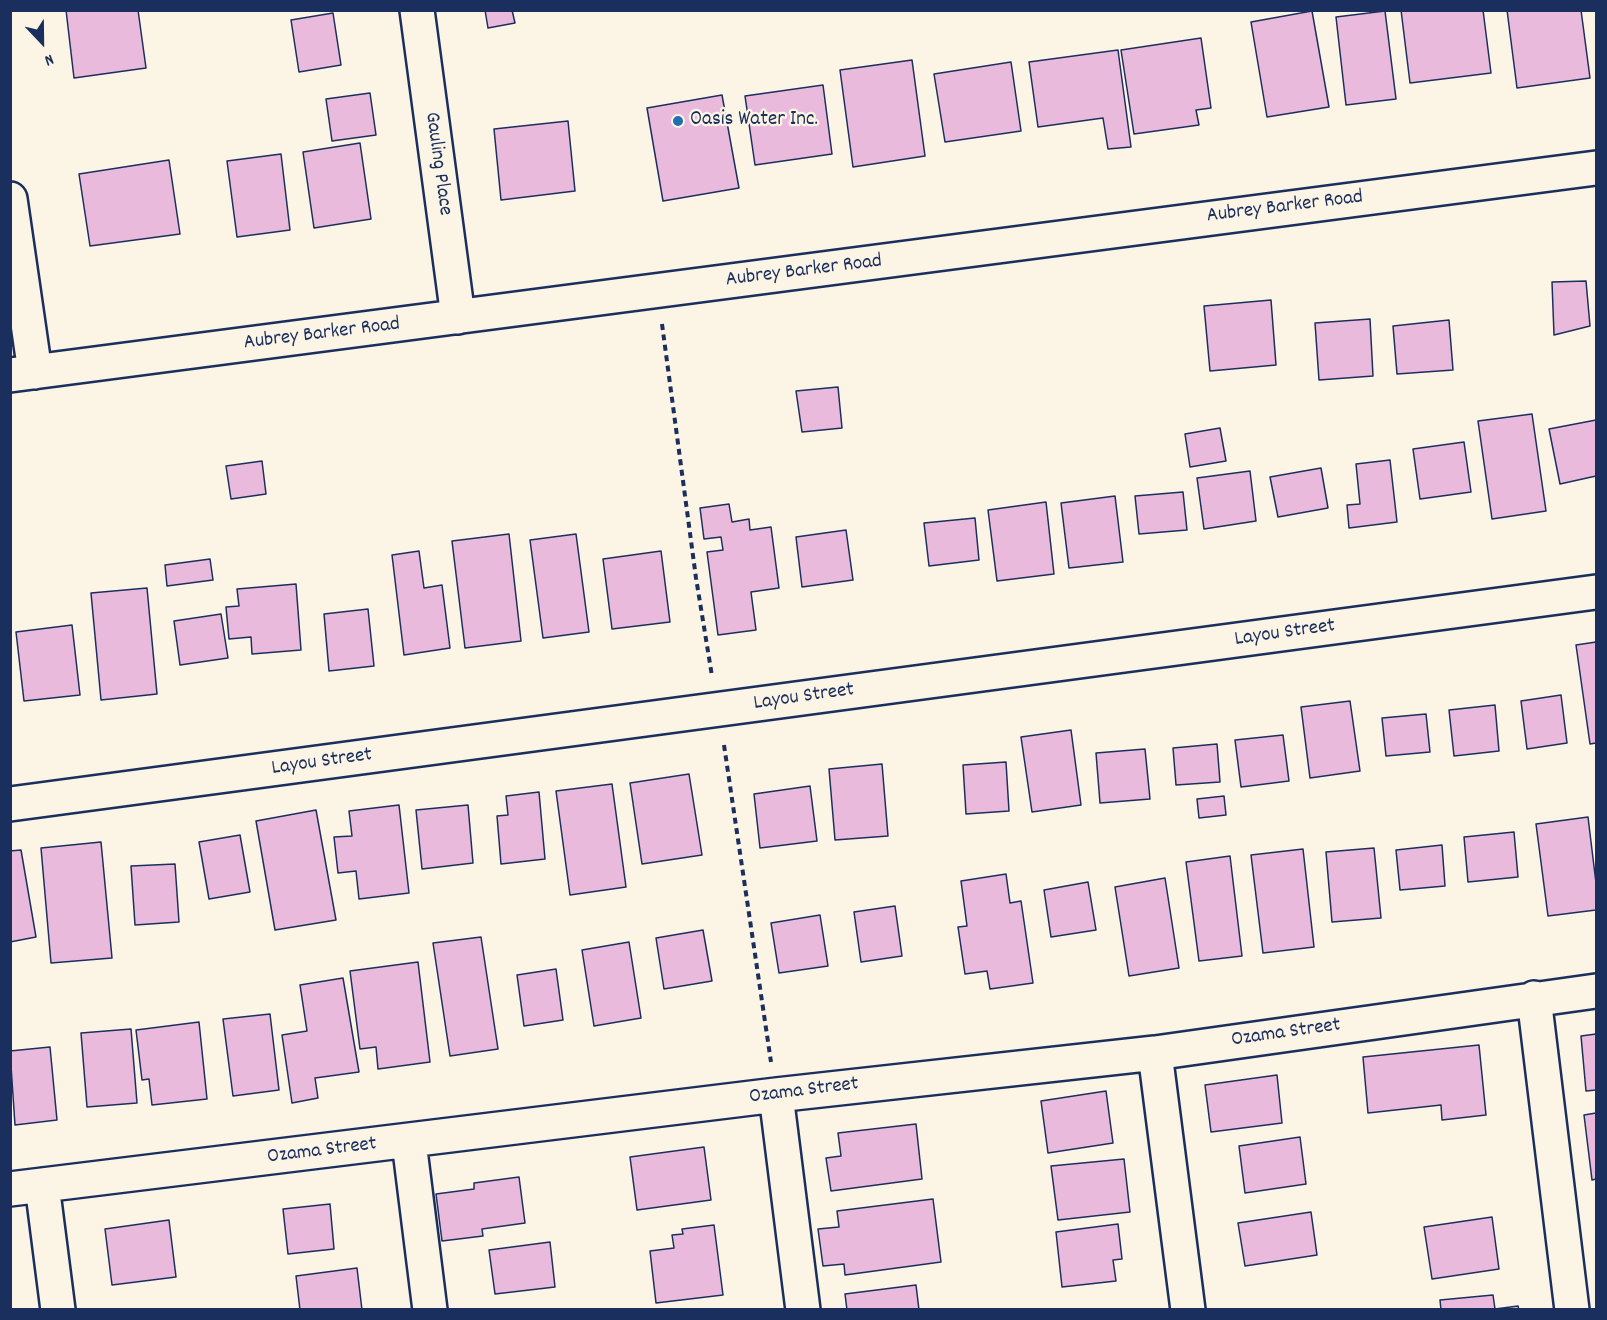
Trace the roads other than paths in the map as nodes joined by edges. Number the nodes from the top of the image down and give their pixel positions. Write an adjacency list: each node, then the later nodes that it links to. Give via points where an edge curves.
1 (417, 10): 4 (street, Gauling Place)
2 (1596, 168): 4 (street, Aubrey Barker Road)
3 (10, 199): 5 (street)
4 (458, 317): 5 (street, Aubrey Barker Road)
5 (22, 374)
6 (1596, 592): 7 (street, Layou Street)
7 (10, 804)
8 (1596, 991): 9 (street, Ozama Street)
9 (1534, 998): 10 (street, Ozama Street); 19 (street)
10 (1155, 1053): 11 (street, Ozama Street); 18 (street)
11 (776, 1095): 12 (street, Ozama Street); 17 (street)
12 (409, 1142): 13 (street, Ozama Street); 16 (street)
13 (42, 1185): 14 (street, Ozama Street); 15 (street)
14 (10, 1189)
15 (58, 1310)
16 (430, 1310)
17 (803, 1310)
18 (1188, 1310)
19 (1572, 1310)

